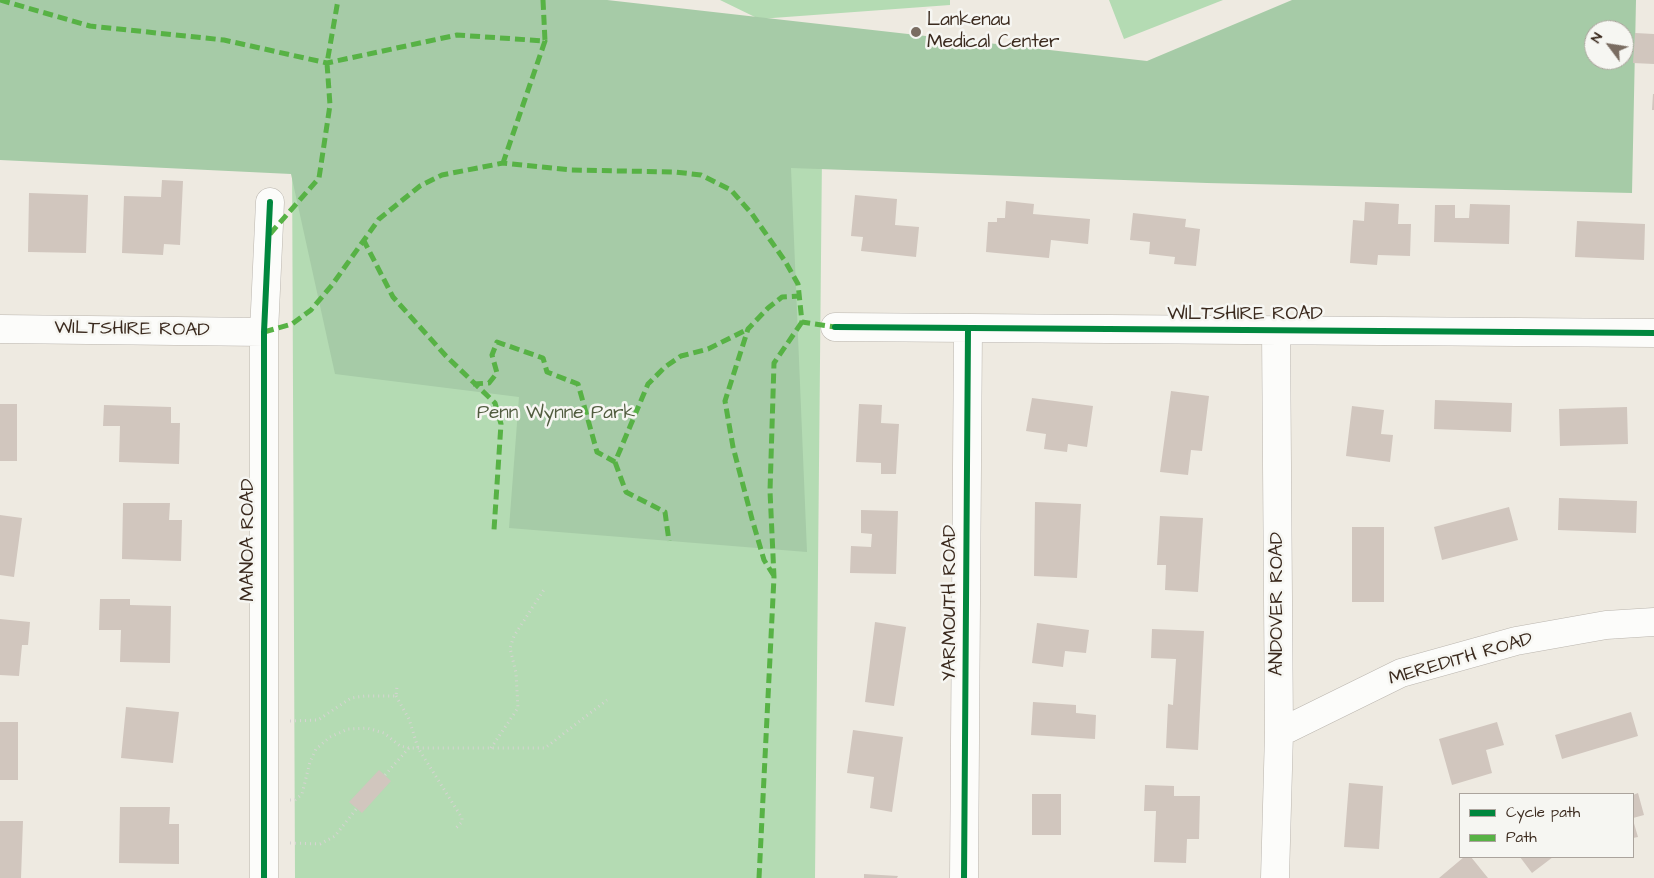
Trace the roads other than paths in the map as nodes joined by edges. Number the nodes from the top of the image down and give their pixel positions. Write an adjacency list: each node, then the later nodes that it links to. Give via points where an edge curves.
1 (270, 202): 6 (street, MANOA ROAD)
2 (835, 327): 4 (street, WILTSHIRE ROAD)
3 (0, 328): 6 (street, WILTSHIRE ROAD)
4 (968, 329): 5 (street, WILTSHIRE ROAD); 11 (street, YARMOUTH ROAD)
5 (1276, 331): 7 (street, WILTSHIRE ROAD); 9 (street, ANDOVER ROAD)
6 (264, 332): 10 (street, MANOA ROAD)
7 (1654, 332)
8 (1654, 622): 9 (street, MEREDITH ROAD, via 1606,625 1516,641 1401,673)
9 (1279, 733): 12 (street, ANDOVER ROAD)
10 (264, 878)
11 (964, 878)
12 (1275, 878)

